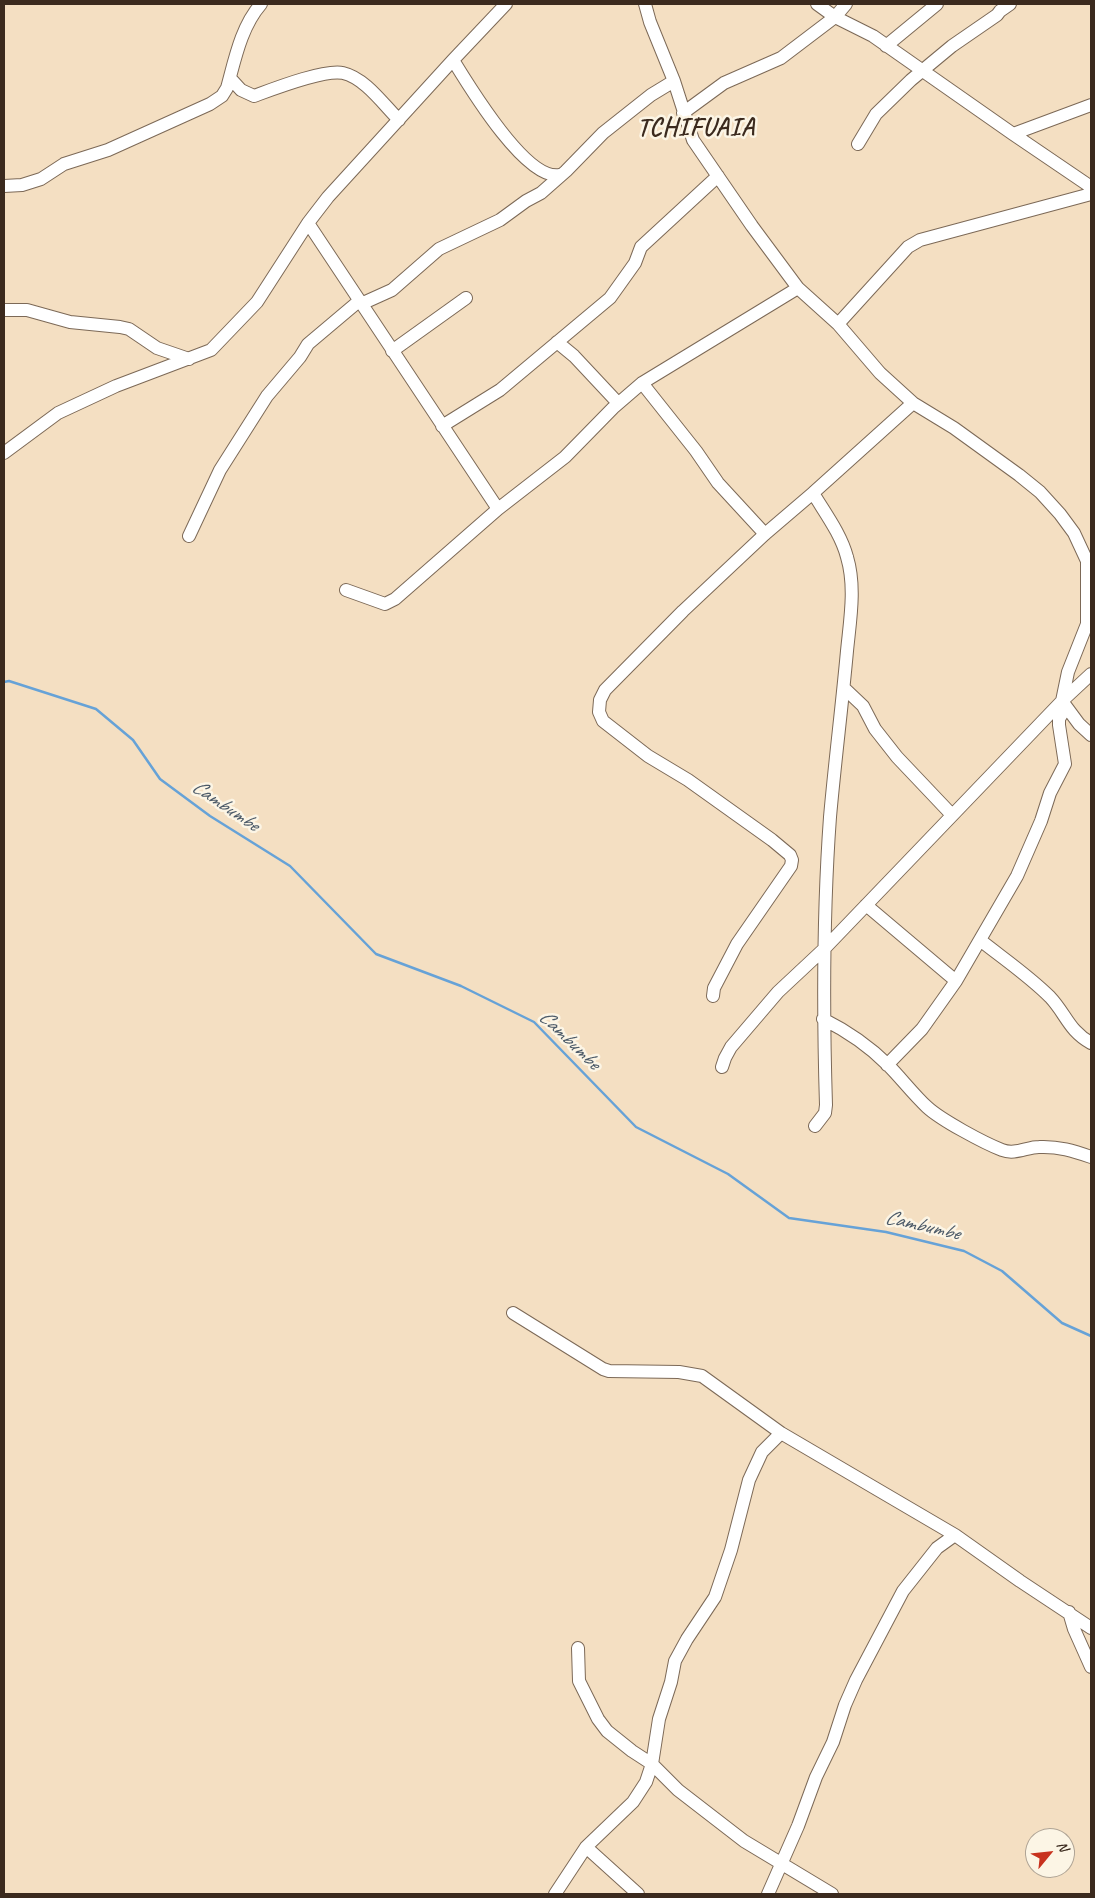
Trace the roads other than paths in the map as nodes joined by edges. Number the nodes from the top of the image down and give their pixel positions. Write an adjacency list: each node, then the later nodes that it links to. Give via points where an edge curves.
1 (261, 4): 12 (street, via 243,34)
2 (506, 4): 10 (street)
3 (645, 4): 13 (street)
4 (817, 4): 8 (street)
5 (846, 4): 8 (street)
6 (937, 4): 9 (street)
7 (1010, 4): 11 (street, via 952,46)
8 (835, 17): 9 (street); 15 (street, via 781,58 724,83)
9 (886, 46): 11 (street)
10 (453, 60): 16 (street); 19 (street, via 492,121 523,156 536,168 554,176)
11 (923, 72): 17 (street); 18 (street, via 876,114)
12 (230, 78): 16 (street, via 241,90 254,96 328,74 342,73 371,91); 21 (street, via 222,96 210,104 108,150 64,164 41,179)
13 (674, 81): 15 (street); 19 (street, via 603,133)
14 (1091, 104): 17 (street)
15 (683, 113): 20 (street, via 693,140)
16 (399, 120): 24 (street, via 328,197)
17 (1013, 134): 22 (street)
18 (858, 144)
19 (560, 175): 27 (street, via 541,193 500,220 439,249 392,290)
20 (718, 176): 25 (street); 30 (street, via 641,247 635,263 610,298)
21 (4, 186)
22 (1091, 187)
23 (1091, 194): 29 (street, via 920,240 908,247)
24 (308, 224): 27 (street); 32 (street, via 256,302 212,350)
25 (798, 288): 29 (street); 33 (street)
26 (466, 298): 31 (street)
27 (360, 303): 31 (street); 41 (street, via 308,344 267,396 220,470)
28 (4, 310): 32 (street, via 27,310 70,322 129,329 158,348)
29 (838, 324): 35 (street, via 880,373)
30 (557, 342): 34 (street); 36 (street, via 500,390)
31 (392, 351): 36 (street)
32 (189, 358): 37 (street, via 58,413)
33 (642, 383): 34 (street); 40 (street, via 718,483)
34 (618, 403): 39 (street, via 565,457)
35 (913, 403): 38 (street); 43 (street, via 954,428 1040,492 1074,533)
36 (442, 426): 39 (street)
37 (4, 453)
38 (814, 493): 40 (street); 46 (street, via 842,543 852,586)
39 (498, 509): 44 (street, via 395,599 385,604)
40 (765, 534): 54 (street, via 683,611 605,690 600,700 599,712 603,721 648,756 688,780 772,840 792,860 737,944)
41 (189, 536)
42 (1091, 544): 43 (street)
43 (1087, 561): 47 (street, via 1087,624 1068,672)
44 (346, 590)
45 (1091, 674): 47 (street)
46 (844, 688): 49 (street, via 863,706 875,729 897,757); 52 (street, via 830,816)
47 (1064, 704): 48 (street, via 1078,724); 49 (street); 51 (street, via 1059,725 1065,764 1017,876)
48 (1091, 735)
49 (952, 815): 50 (street)
50 (866, 905): 52 (street); 53 (street)
51 (980, 940): 53 (street); 56 (street, via 1049,996 1074,1032)
52 (824, 949): 55 (street); 58 (street, via 778,992 731,1047)
53 (956, 981): 57 (street, via 922,1029)
54 (713, 996)
55 (823, 1019): 57 (street, via 845,1030); 59 (street, via 826,1105 825,1113)
56 (1091, 1043)
57 (888, 1065): 60 (street, via 928,1108 1004,1150 1014,1152 1040,1146 1059,1147)
58 (722, 1067)
59 (815, 1126)
60 (1091, 1157)
61 (513, 1313): 62 (street, via 603,1369 615,1372 684,1372 702,1376)
62 (781, 1433): 63 (street); 68 (street, via 769,1443 749,1480 715,1597 676,1662 659,1719)
63 (955, 1535): 64 (street); 70 (street, via 937,1548 903,1591 845,1705 833,1742)
64 (1069, 1612): 65 (street); 67 (street)
65 (1091, 1628)
66 (578, 1648): 68 (street, via 579,1681 598,1719 607,1731)
67 (1091, 1667)
68 (652, 1764): 69 (street, via 646,1782 633,1802); 70 (street, via 678,1790 744,1841)
69 (586, 1846): 71 (street); 72 (street)
70 (781, 1864): 73 (street); 74 (street)
71 (555, 1894)
72 (638, 1894)
73 (768, 1894)
74 (832, 1894)

